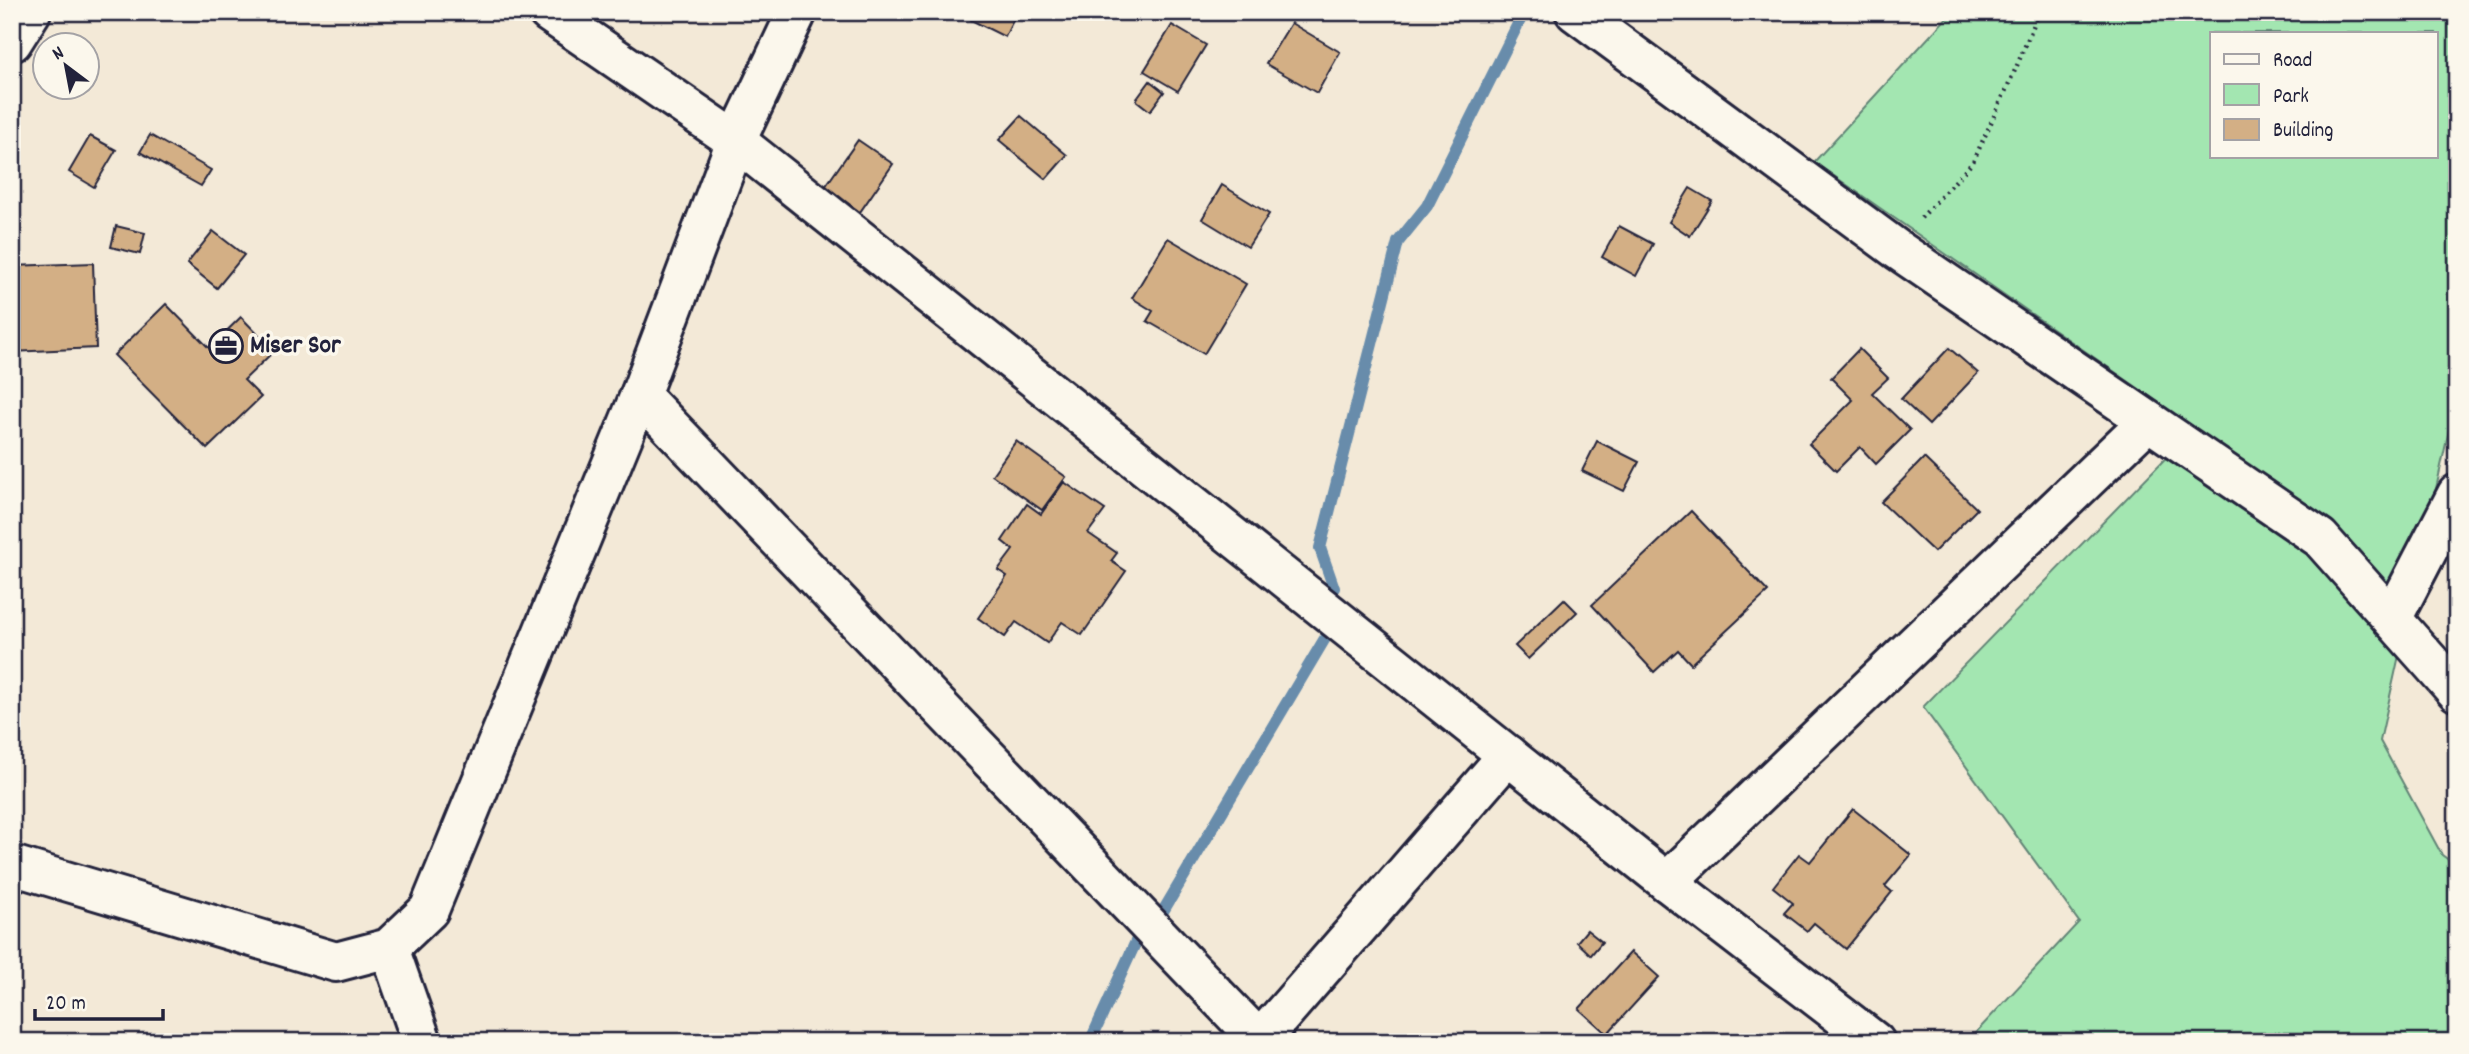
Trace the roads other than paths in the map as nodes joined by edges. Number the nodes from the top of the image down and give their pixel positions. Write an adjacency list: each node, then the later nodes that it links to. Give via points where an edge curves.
1 (31, 12): 5 (street)
2 (548, 12): 6 (street)
3 (797, 12): 6 (street)
4 (1575, 12): 8 (street, via 1898,250)
5 (12, 42)
6 (736, 141): 7 (street); 12 (street)
7 (640, 395): 15 (street, via 429,910); 16 (street)
8 (2148, 421): 10 (street, via 2320,538); 14 (street)
9 (2457, 494): 10 (street)
10 (2392, 619): 11 (street)
11 (2457, 692)
12 (1508, 755): 14 (street); 16 (street)
13 (12, 865): 15 (street, via 335,962)
14 (1667, 882): 18 (street)
15 (389, 947): 17 (street)
16 (1261, 1041)
17 (422, 1042)
18 (1875, 1042)

